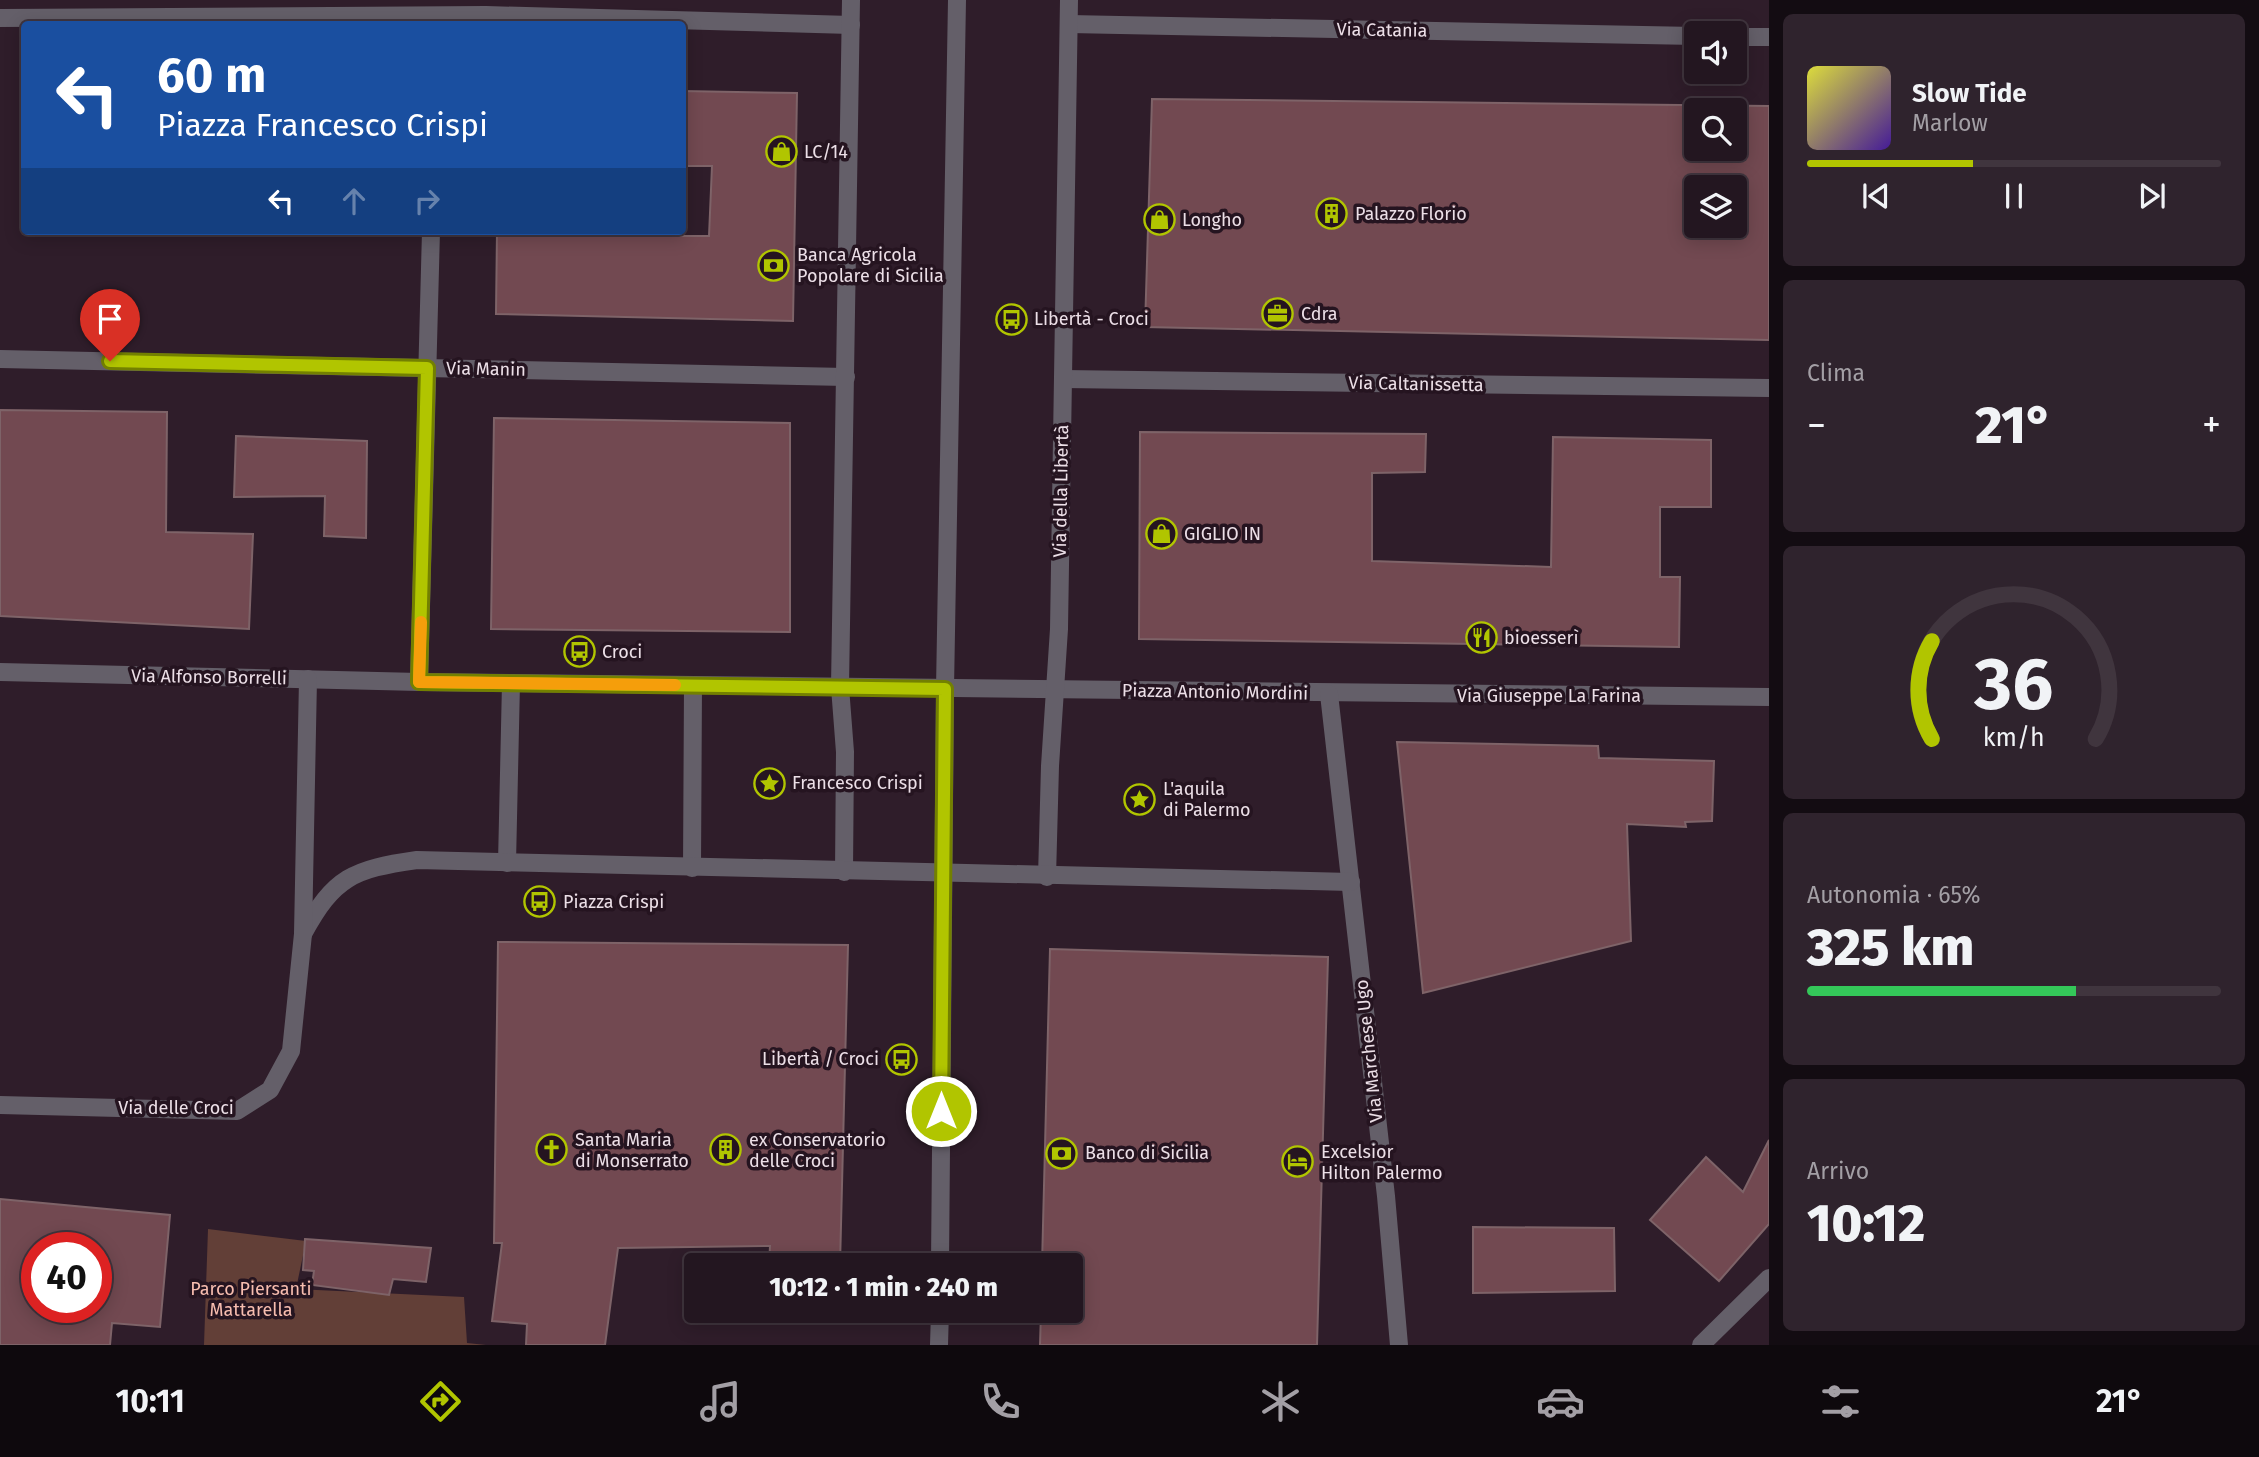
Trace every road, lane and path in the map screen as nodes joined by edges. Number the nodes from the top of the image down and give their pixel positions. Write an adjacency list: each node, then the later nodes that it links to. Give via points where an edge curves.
1 (851, 0): 7 (street)
2 (957, 0): 23 (street)
3 (1069, 0): 6 (street, Via della Libertà)
4 (436, 13): 5 (street); 7 (street)
5 (0, 18)
6 (1069, 24): 8 (street, Via Catania); 15 (street, Via della Libertà)
7 (851, 25): 14 (street)
8 (1684, 36)
9 (1747, 37): 10 (street)
10 (1769, 37)
11 (431, 235): 13 (street)
12 (0, 359): 13 (street, Via Manin)
13 (427, 368): 14 (street, Via Manin); 19 (street)
14 (846, 377): 22 (street)
15 (1063, 379): 16 (street, Via Caltanissetta); 24 (street, Via della Libertà)
16 (1769, 388)
17 (0, 672): 18 (street, Via Alfonso Borrelli)
18 (308, 679): 19 (street, Via Alfonso Borrelli); 33 (street, Via delle Croci)
19 (419, 682): 20 (street, Via Alfonso Borrelli)
20 (512, 683): 21 (street, Via Alfonso Borrelli); 27 (street)
21 (693, 685): 22 (street, Piazza Antonio Mordini); 28 (street)
22 (840, 687): 23 (street, Piazza Antonio Mordini); 29 (street, via 845,752)
23 (945, 689): 24 (street, Piazza Antonio Mordini); 30 (street)
24 (1057, 691): 25 (street, Piazza Antonio Mordini); 31 (street, Via della Libertà)
25 (1329, 694): 26 (street, Via Giuseppe La Farina); 32 (street, Piazza Antonio Mordini)
26 (1769, 698)
27 (507, 863): 28 (street); 33 (street, via 417,860 382,865 349,877 323,898)
28 (692, 868): 29 (street)
29 (844, 872): 30 (street)
30 (943, 875): 31 (street); 35 (street)
31 (1047, 877): 32 (street)
32 (1351, 882): 39 (street, Via Marchese Ugo)
33 (303, 934): 34 (street, Via delle Croci, via 291,1051 270,1090 237,1111)
34 (0, 1105)
35 (940, 1253)
36 (1769, 1278): 40 (street)
37 (940, 1323): 38 (street)
38 (939, 1345)
39 (1399, 1345)
40 (1701, 1345)

